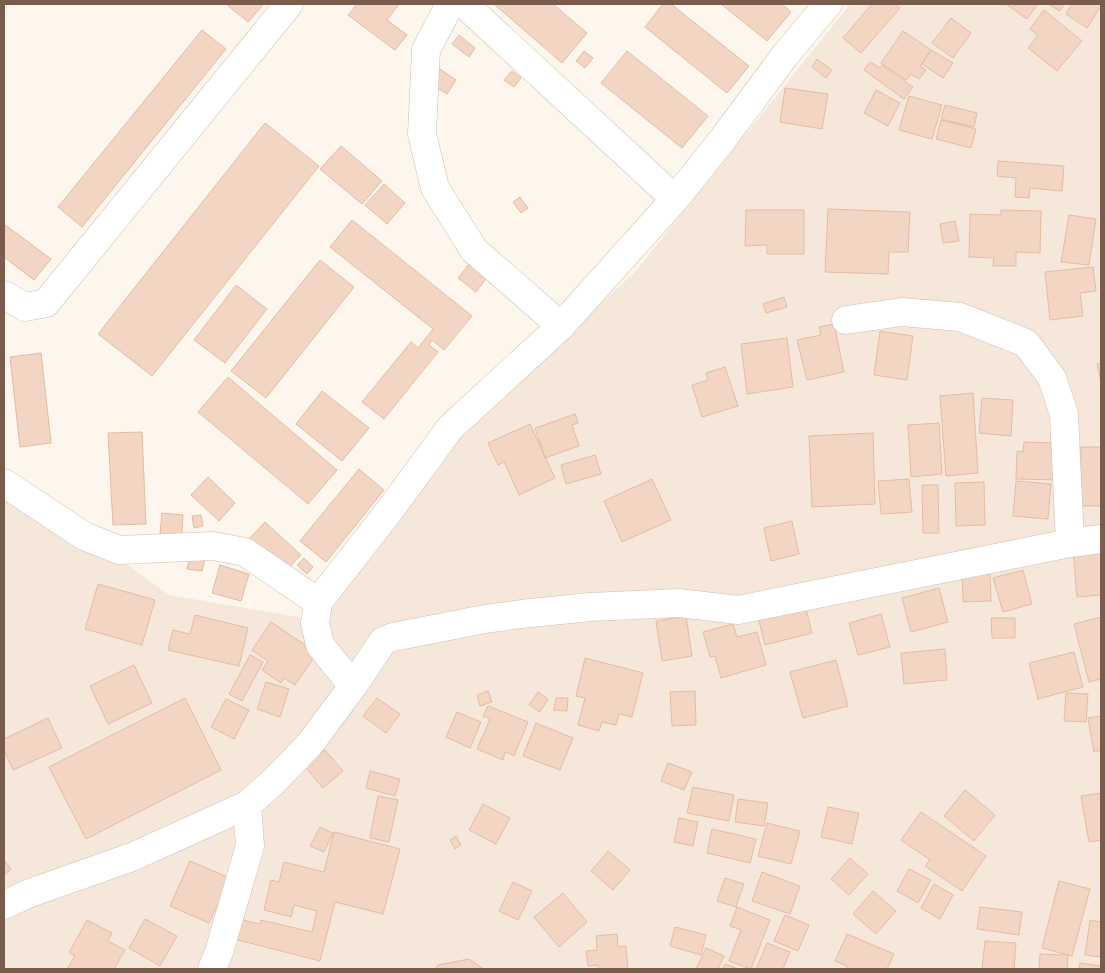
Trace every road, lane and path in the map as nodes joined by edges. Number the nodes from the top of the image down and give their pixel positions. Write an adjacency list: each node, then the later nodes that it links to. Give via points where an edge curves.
1 (289, 4): 6 (street, via 46,303 25,307)
2 (450, 4): 8 (street, via 426,50 422,134 435,188 474,250)
3 (464, 4): 5 (street)
4 (828, 4): 5 (street)
5 (674, 199): 8 (street)
6 (4, 295)
7 (846, 320): 11 (street, via 902,312 960,317 1026,343 1052,378 1064,414)
8 (561, 326): 12 (street, via 450,428)
9 (4, 483): 12 (street, via 84,536 119,550 214,546 245,552)
10 (1101, 539): 11 (street)
11 (1070, 543): 13 (street, via 738,610 679,602 590,607 485,619 393,637 383,642)
12 (318, 602): 13 (street, via 315,623 320,645)
13 (353, 686): 14 (street, via 309,745)
14 (247, 805): 15 (street, via 132,857); 16 (street, via 250,846)
15 (4, 905)
16 (212, 969)

